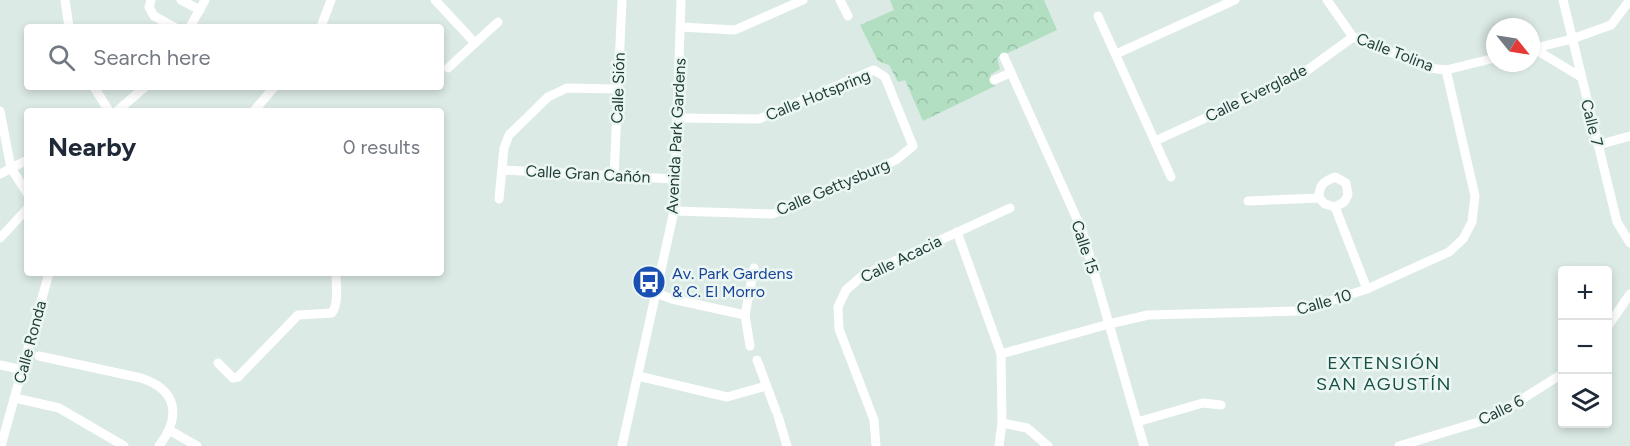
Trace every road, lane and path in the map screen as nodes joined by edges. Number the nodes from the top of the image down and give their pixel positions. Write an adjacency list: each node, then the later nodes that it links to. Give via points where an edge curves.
1 (65, 0): 19 (street)
2 (151, 0): 20 (street, via 149,7 154,16)
3 (181, 0): 15 (street)
4 (205, 0): 15 (street)
5 (331, 0): 22 (street)
6 (435, 0): 26 (street)
7 (622, 0): 38 (street, Calle Sión)
8 (681, 0): 23 (street, Avenida Park Gardens)
9 (804, 0): 23 (street, via 735,30)
10 (840, 0): 16 (street)
11 (1236, 0): 28 (street)
12 (1327, 0): 24 (street, Calle Tolina)
13 (1563, 0): 25 (street, Calle 7)
14 (1630, 0): 25 (street, via 1611,25)
15 (200, 9): 21 (street)
16 (848, 16)
17 (1098, 16): 28 (street)
18 (498, 22): 26 (street)
19 (69, 24)
20 (169, 24)
21 (192, 24)
22 (322, 24)
23 (681, 27): 46 (street, Avenida Park Gardens)
24 (1353, 37): 33 (street, Calle Tolina, via 1429,68); 48 (street, Calle Everglade, via 1302,74)
25 (1572, 39): 27 (street); 36 (street, Calle 7)
26 (475, 43): 32 (street)
27 (1540, 47)
28 (1116, 54): 48 (street)
29 (1540, 54): 36 (street)
30 (1004, 57): 34 (street, Calle 15)
31 (1486, 60): 33 (street)
32 (448, 68)
33 (1446, 70): 71 (street, Calle 10, via 1475,196 1472,222 1463,239 1449,252)
34 (1010, 73): 37 (street); 76 (street, Calle 15, via 1082,230)
35 (885, 77): 46 (street, Calle Hotspring, via 874,70 759,119); 63 (street, Calle Gettysburg, via 913,146 896,160 773,214)
36 (1581, 77): 49 (street, Calle 7)
37 (994, 80)
38 (618, 89): 52 (street, via 567,88 548,97 509,135); 54 (street, Calle Sión)
39 (96, 90): 42 (street)
40 (142, 90): 43 (street)
41 (272, 90): 44 (street)
42 (107, 108)
43 (120, 108)
44 (256, 108)
45 (0, 111): 51 (street)
46 (677, 118): 56 (street, Avenida Park Gardens)
47 (1630, 136): 49 (street)
48 (1155, 141): 55 (street)
49 (1598, 145): 67 (street, Calle 7, via 1617,222)
50 (24, 162): 51 (street)
51 (11, 168): 53 (street); 57 (street)
52 (502, 170): 54 (street, Calle Gran Cañón); 59 (street)
53 (0, 174)
54 (614, 176): 56 (street, Calle Gran Cañón)
55 (1171, 177)
56 (675, 179): 63 (street, Avenida Park Gardens)
57 (24, 188)
58 (1319, 198): 60 (street); 62 (street); 62 (street, via 1323,182 1335,177 1346,183 1348,195)
59 (500, 199)
60 (1248, 201)
61 (1010, 207): 65 (street, Calle Acacia)
62 (1335, 207): 71 (street)
63 (674, 211): 72 (street, Avenida Park Gardens)
64 (24, 212): 66 (street)
65 (957, 232): 78 (street); 99 (street, Calle Acacia, via 862,276 846,290 838,307 839,329 874,420)
66 (0, 238)
67 (1630, 243)
68 (754, 268): 74 (street)
69 (48, 276): 83 (street, Calle Ronda)
70 (336, 276): 81 (street, via 332,314 298,315 238,377 233,378)
71 (1367, 289): 76 (street, Calle 10, via 1299,311 1148,315)
72 (656, 293): 74 (street); 84 (street, Avenida Park Gardens)
73 (1630, 294): 75 (street)
74 (745, 315): 77 (street)
75 (1612, 320)
76 (1109, 324): 78 (street, Calle 10); 89 (street, Calle 15)
77 (750, 346)
78 (1001, 354): 90 (street)
79 (39, 356): 91 (street, via 149,380 168,396 174,408)
80 (757, 360): 86 (street)
81 (218, 363)
82 (0, 365): 83 (street)
83 (23, 370): 87 (street, Calle Ronda)
84 (638, 376): 86 (street, via 727,397); 97 (street, Avenida Park Gardens)
85 (1558, 377): 92 (street, Calle 6, via 1492,418)
86 (766, 386): 98 (street)
87 (15, 398): 93 (street, Calle Ronda); 94 (street, via 59,408)
88 (1221, 405): 89 (street, via 1203,403)
89 (1137, 422): 102 (street, Calle 15)
90 (1002, 423): 100 (street); 101 (street, via 1027,428)
91 (168, 430): 95 (street); 96 (street)
92 (1438, 435): 103 (street, Calle 6); 104 (street)
93 (1, 446)
94 (124, 446)
95 (159, 446)
96 (197, 446)
97 (622, 446)
98 (788, 446)
99 (876, 446)
100 (999, 446)
101 (1048, 446)
102 (1144, 446)
103 (1399, 446)
104 (1442, 446)

